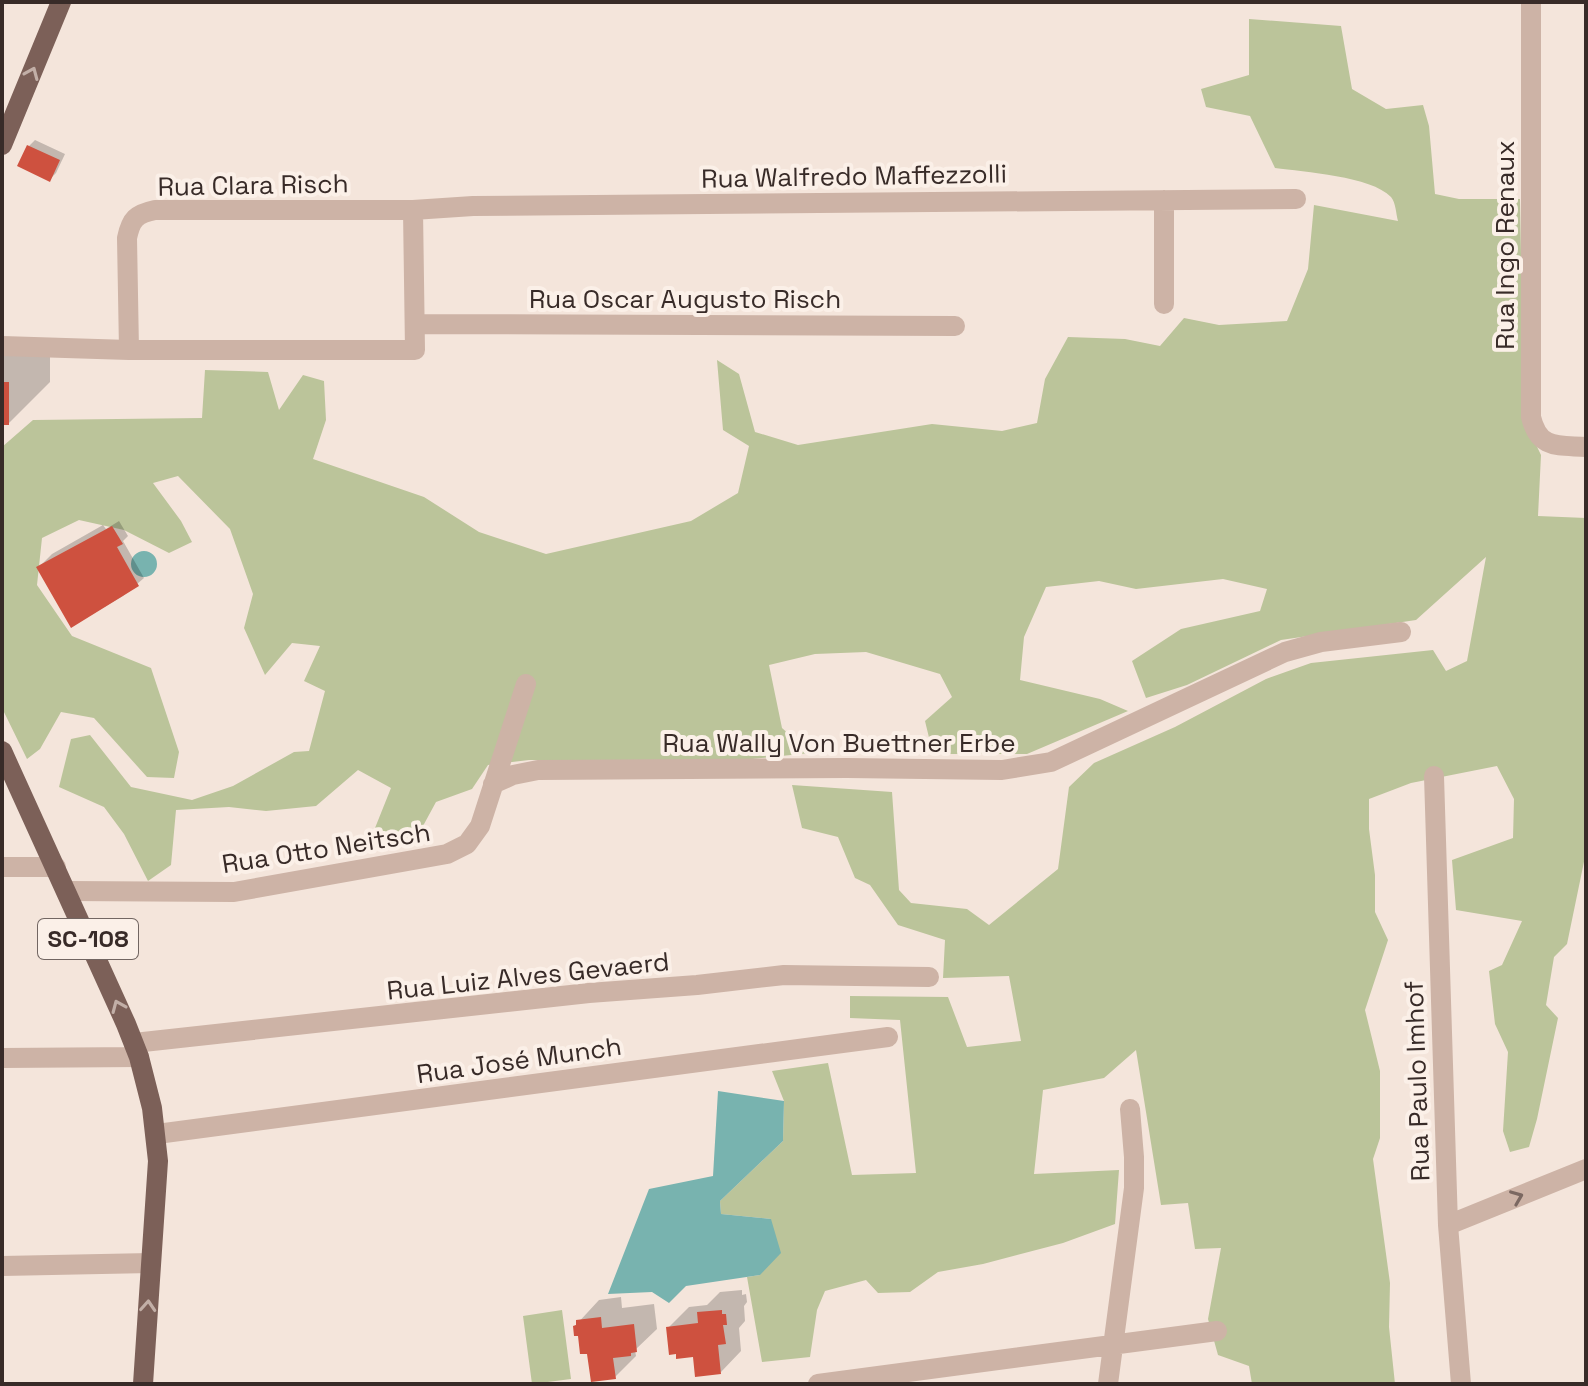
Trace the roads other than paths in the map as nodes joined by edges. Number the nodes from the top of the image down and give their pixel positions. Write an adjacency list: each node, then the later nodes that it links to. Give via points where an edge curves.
1 (61, 2): 3 (main road, one-way to 1)
2 (1531, 2): 12 (street, Rua Ingo Renaux, via 1531,417 1534,430 1548,444)
3 (2, 145)
4 (1296, 199): 5 (street, Rua Walfredo Maffezzolli)
5 (1164, 200): 6 (street, Rua Walfredo Maffezzolli); 7 (street)
6 (413, 210): 8 (street); 11 (street, Rua Clara Risch, via 139,213 130,222 127,238)
7 (1164, 304)
8 (416, 324): 9 (street, Rua Oscar Augusto Risch); 11 (street, via 415,350)
9 (955, 326)
10 (2, 346): 11 (street)
11 (129, 350)
12 (1586, 447)
13 (1401, 632): 17 (street, Rua Wally Von Buettner Erbe, via 1285,652 1051,762 1029,767 538,770)
14 (526, 684): 17 (street, Rua Otto Neitsch)
15 (2, 751): 19 (main road, SC-108)
16 (1434, 776): 28 (street, Rua Paulo Imhof)
17 (493, 784): 20 (street, Rua Otto Neitsch, via 480,826 467,844 447,854 234,892)
18 (2, 867): 19 (street)
19 (56, 867): 20 (main road, SC-108)
20 (67, 891): 23 (main road, SC-108, one-way to 20)
21 (929, 977): 23 (street, Rua Luiz Alves Gevaerd, via 784,975 589,993)
22 (888, 1037): 26 (street, Rua José Munch)
23 (136, 1050): 24 (street, Rua Luiz Alves Gevaerd); 26 (main road, SC-108)
24 (2, 1058)
25 (1130, 1109): 32 (street, via 1134,1188)
26 (157, 1134): 29 (main road, SC-108)
27 (1586, 1169): 28 (street, one-way to 27)
28 (1448, 1225): 36 (street, Rua Paulo Imhof)
29 (151, 1263): 30 (street); 33 (main road, SC-108, one-way to 29)
30 (2, 1266)
31 (1217, 1331): 32 (street)
32 (1114, 1345): 34 (street); 35 (street)
33 (143, 1384)
34 (818, 1384)
35 (1108, 1384)
36 (1461, 1384)

